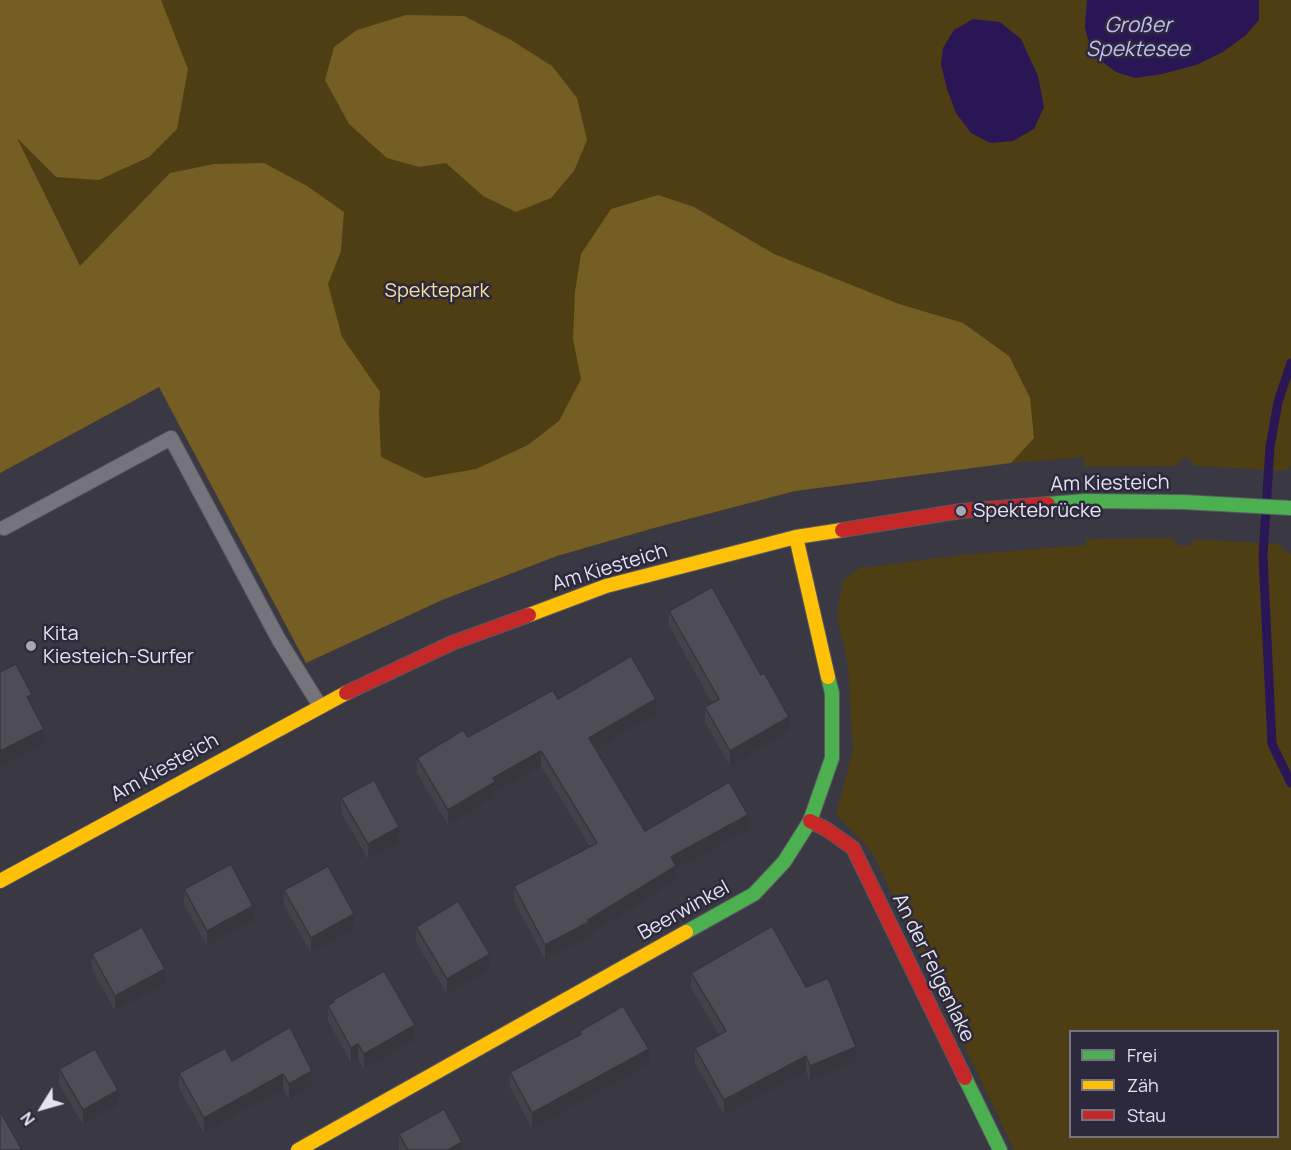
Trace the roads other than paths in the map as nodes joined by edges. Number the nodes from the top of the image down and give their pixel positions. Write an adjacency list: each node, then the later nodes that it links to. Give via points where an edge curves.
1 (1291, 508): 3 (street, Am Kiesteich, via 1085,501 962,511)
2 (4, 528): 4 (lane, via 171,438 279,640)
3 (796, 537): 4 (street, Am Kiesteich, via 606,586 452,643); 5 (street, Beerwinkel, via 832,693 832,758)
4 (320, 706): 6 (street, Am Kiesteich)
5 (810, 821): 7 (street, Beerwinkel, via 784,862 754,894); 8 (street, An der Felgenlake, via 853,848)
6 (0, 881)
7 (298, 1150)
8 (1000, 1150)

